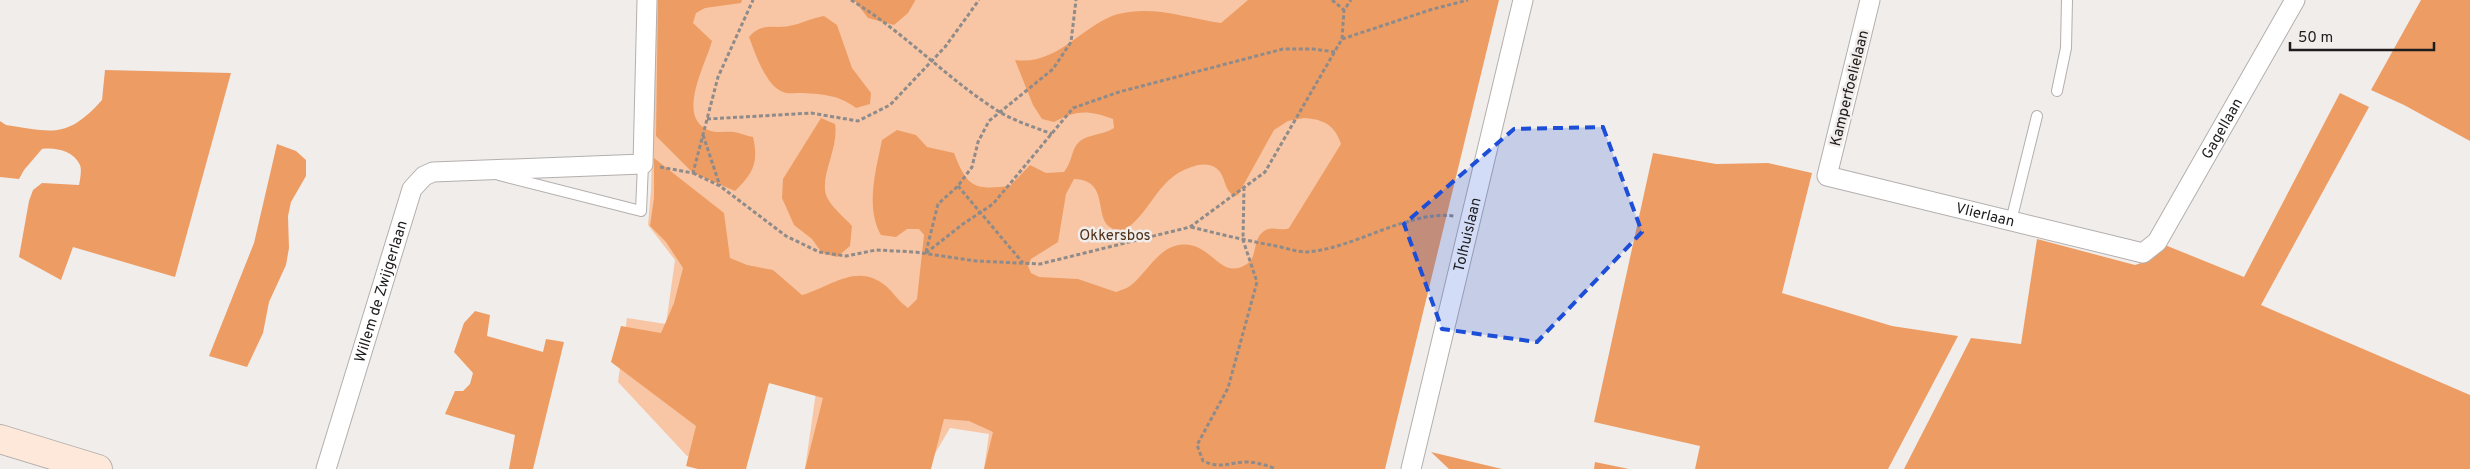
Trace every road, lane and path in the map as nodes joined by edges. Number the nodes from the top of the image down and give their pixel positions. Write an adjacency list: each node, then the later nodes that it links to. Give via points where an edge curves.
1 (647, 0): 23 (street, Willem de Zwijgerlaan)
2 (753, 0): 20 (path, via 718,77)
3 (851, 0): 16 (path, via 879,17)
4 (979, 0): 16 (path)
5 (1076, 0): 18 (path, via 1071,42 1053,70)
6 (1332, 0): 13 (path)
7 (1351, 0): 13 (path)
8 (1468, 0): 14 (path)
9 (1523, 0): 31 (street, Tolhuislaan)
10 (1870, 0): 26 (street, Kamperfoelielaan)
11 (2067, 0): 17 (lane, via 2066,48)
12 (2295, 0): 35 (street, Gagellaan, via 2157,242)
13 (1344, 10): 14 (path)
14 (1342, 39): 15 (path)
15 (1335, 52): 21 (path, via 1313,48 1283,49 1120,92 1073,108); 29 (path, via 1265,172)
16 (931, 62): 18 (path); 20 (path, via 890,105 858,121 811,112)
17 (2057, 91)
18 (1000, 112): 21 (path); 28 (path, via 989,121 978,142 972,167)
19 (2037, 116): 32 (lane)
20 (707, 119): 22 (path)
21 (1052, 134): 30 (path, via 993,204)
22 (703, 135): 25 (path); 27 (path)
23 (643, 164): 24 (street, Willem de Zwijgerlaan); 24 (lane, Willem de Zwijgerlaan, via 641,211); 25 (path)
24 (484, 171): 40 (street, Willem de Zwijgerlaan, via 433,172 424,176 412,189)
25 (693, 173): 27 (path)
26 (1827, 176): 32 (street, Vlierlaan)
27 (720, 186): 36 (path, via 786,236 819,252 846,256 876,250)
28 (958, 186): 30 (path); 36 (path, via 938,204)
29 (1244, 187): 33 (path); 34 (path)
30 (979, 214): 36 (path); 37 (path)
31 (1471, 218): 34 (path, via 1436,216 1383,229 1346,245 1305,252); 42 (street, Tolhuislaan)
32 (2011, 221): 35 (street, Vlierlaan)
33 (1190, 227): 34 (path); 37 (path, via 1040,264)
34 (1243, 240): 41 (path, via 1257,282 1228,388 1197,446 1204,461 1217,467 1245,462)
35 (2143, 253)
36 (926, 254): 37 (path, via 976,262)
37 (1024, 264)
38 (0, 439): 39 (street)
39 (98, 469)
40 (326, 469)
41 (1276, 469)
42 (1411, 469)

